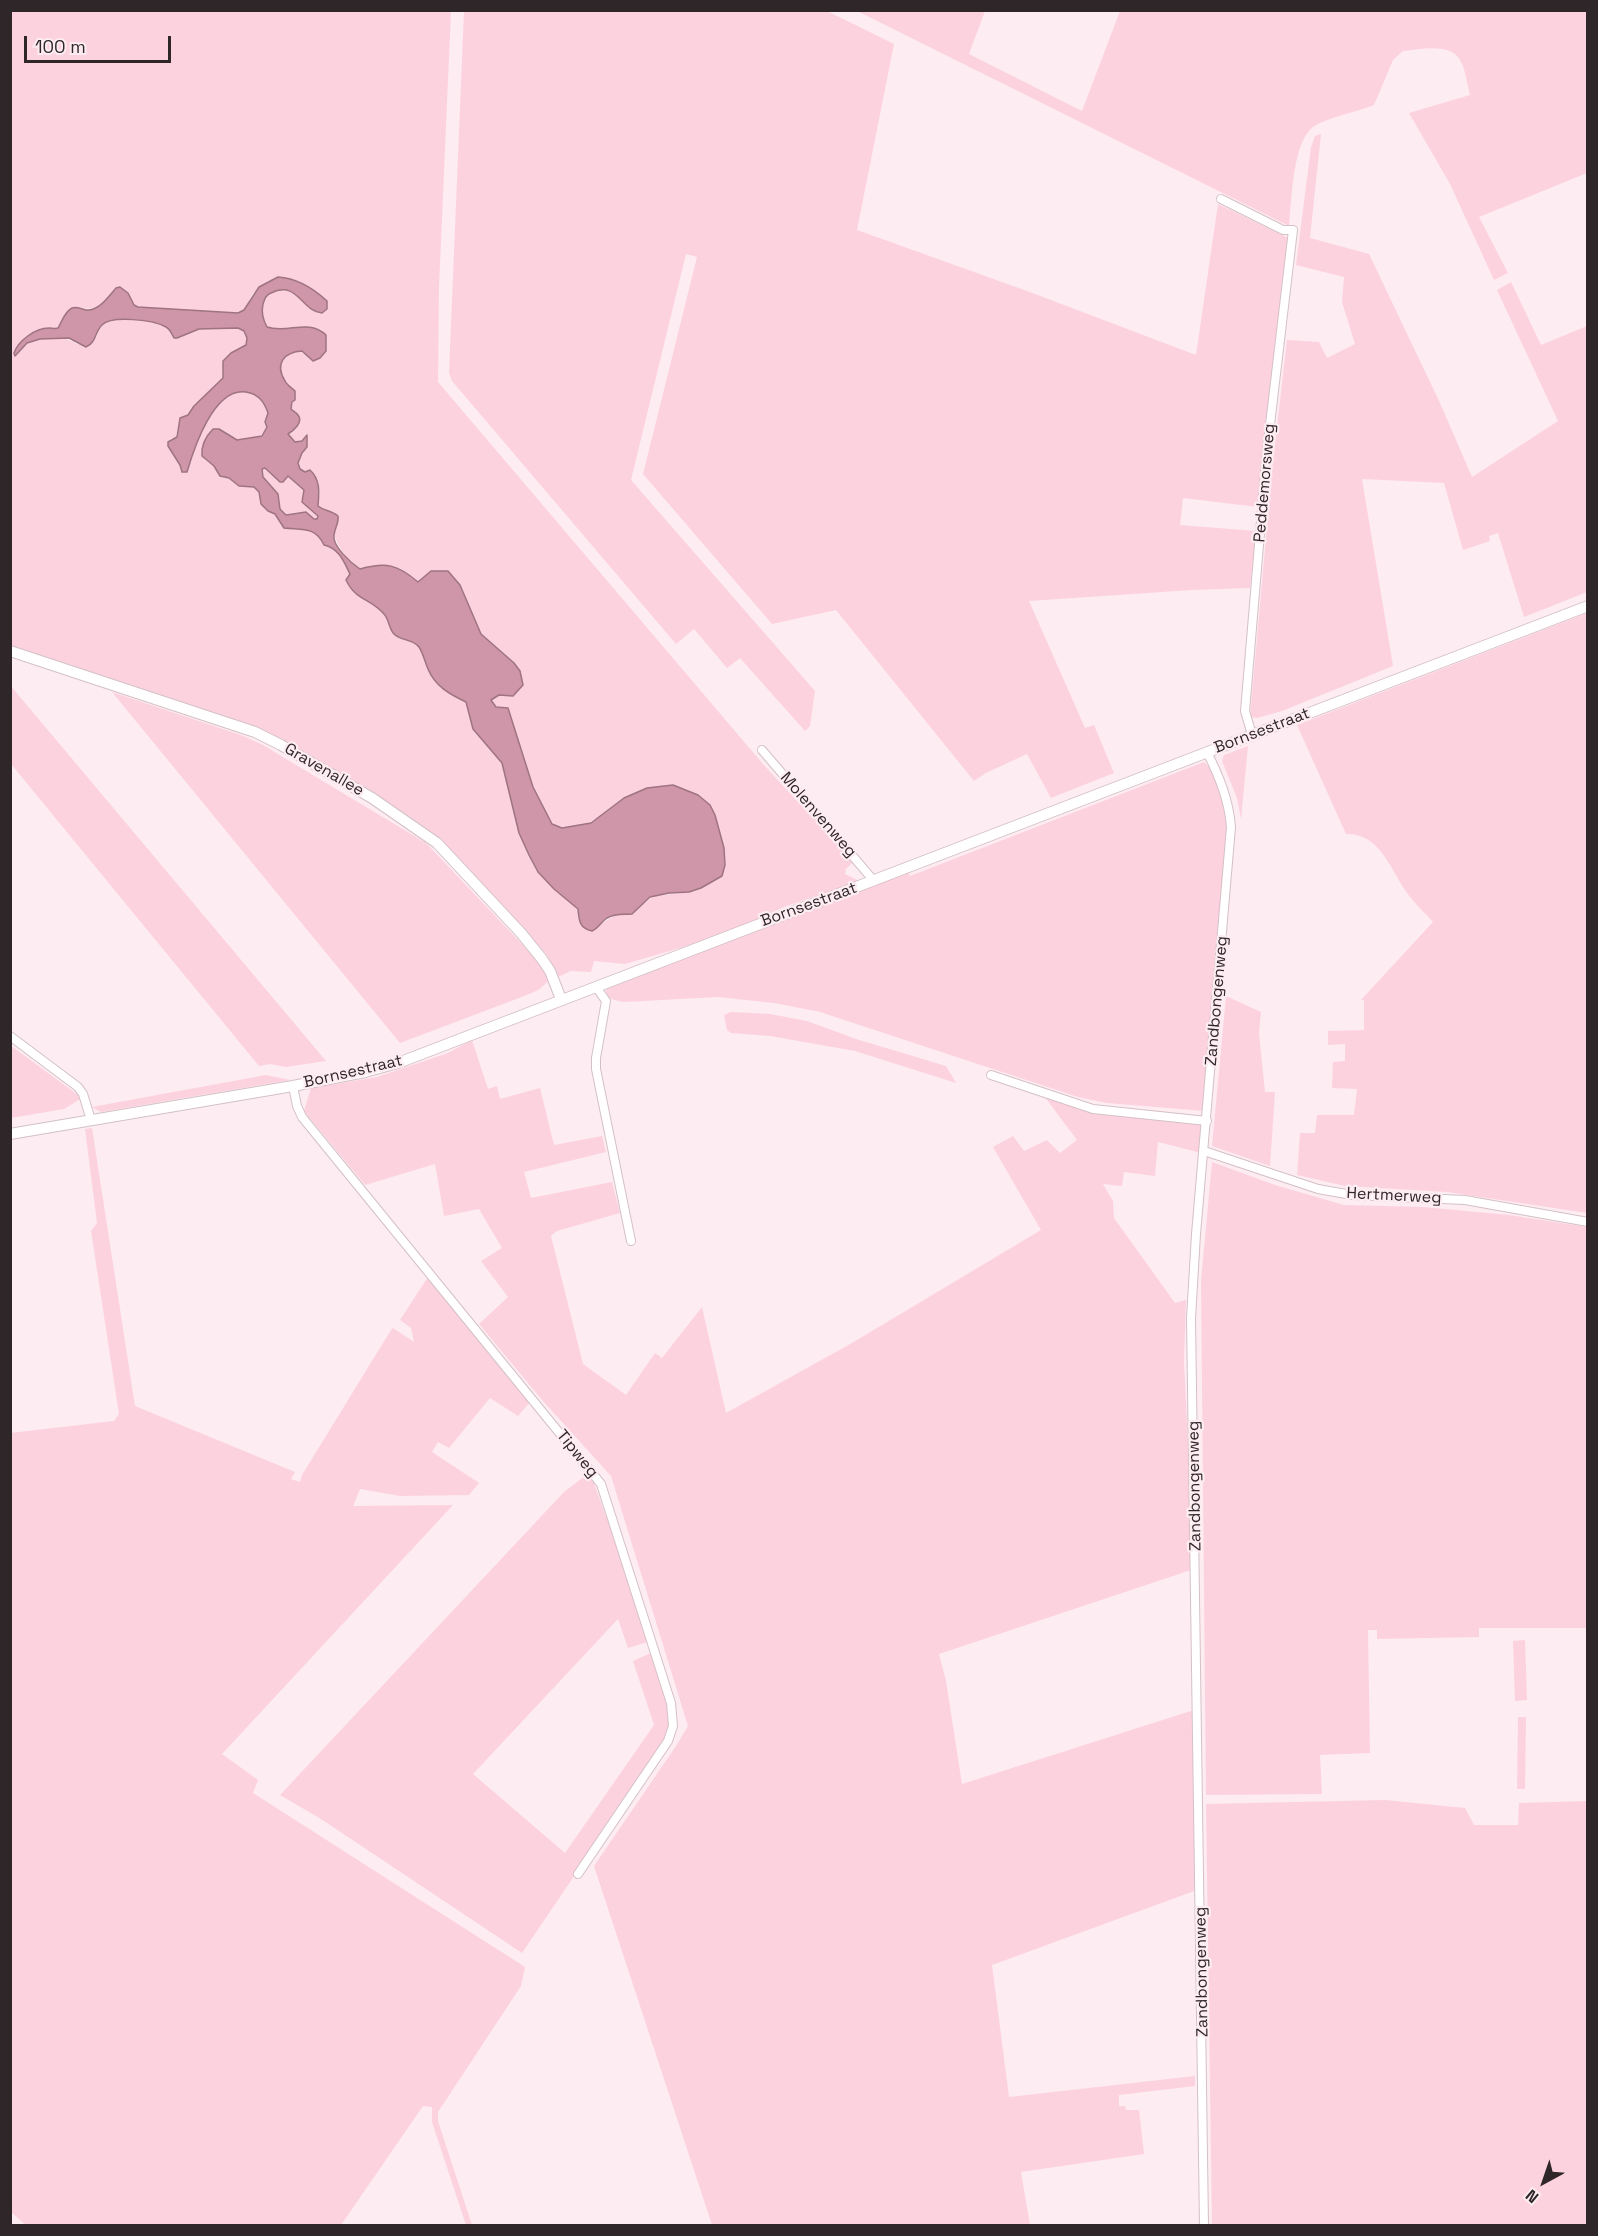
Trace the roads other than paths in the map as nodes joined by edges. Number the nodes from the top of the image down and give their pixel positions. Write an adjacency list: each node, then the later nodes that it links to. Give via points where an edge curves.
1 (1221, 199): 4 (street, Peddemorsweg, via 1283,230 1293,230 1267,450 1245,711)
2 (1587, 606): 4 (street, Bornsestraat)
3 (10, 651): 9 (street, Gravenallee, via 255,732 372,798 437,843 460,867 543,959)
4 (1252, 735): 6 (street, Bornsestraat)
5 (762, 750): 7 (street, Molenvenweg)
6 (1207, 752): 7 (street, Bornsestraat); 14 (street, Zandbongenweg, via 1225,794 1231,827)
7 (874, 881): 8 (street, Bornsestraat)
8 (596, 987): 9 (street, Bornsestraat); 18 (street, via 606,1001 596,1069)
9 (561, 999): 12 (street, Bornsestraat, via 398,1063)
10 (10, 1036): 13 (street, via 78,1087)
11 (991, 1075): 14 (street, via 1093,1109)
12 (293, 1086): 13 (street, Bornsestraat); 19 (street, Tipweg, via 302,1117 601,1485 671,1703 674,1726 668,1741)
13 (91, 1120): 15 (street, Bornsestraat)
14 (1207, 1121): 16 (street, Zandbongenweg)
15 (10, 1134)
16 (1204, 1151): 17 (street, Hertmerweg, via 1318,1189 1352,1195 1465,1200); 20 (street, Zandbongenweg, via 1191,1318)
17 (1587, 1222)
18 (631, 1241)
19 (578, 1874)
20 (1204, 2226)

